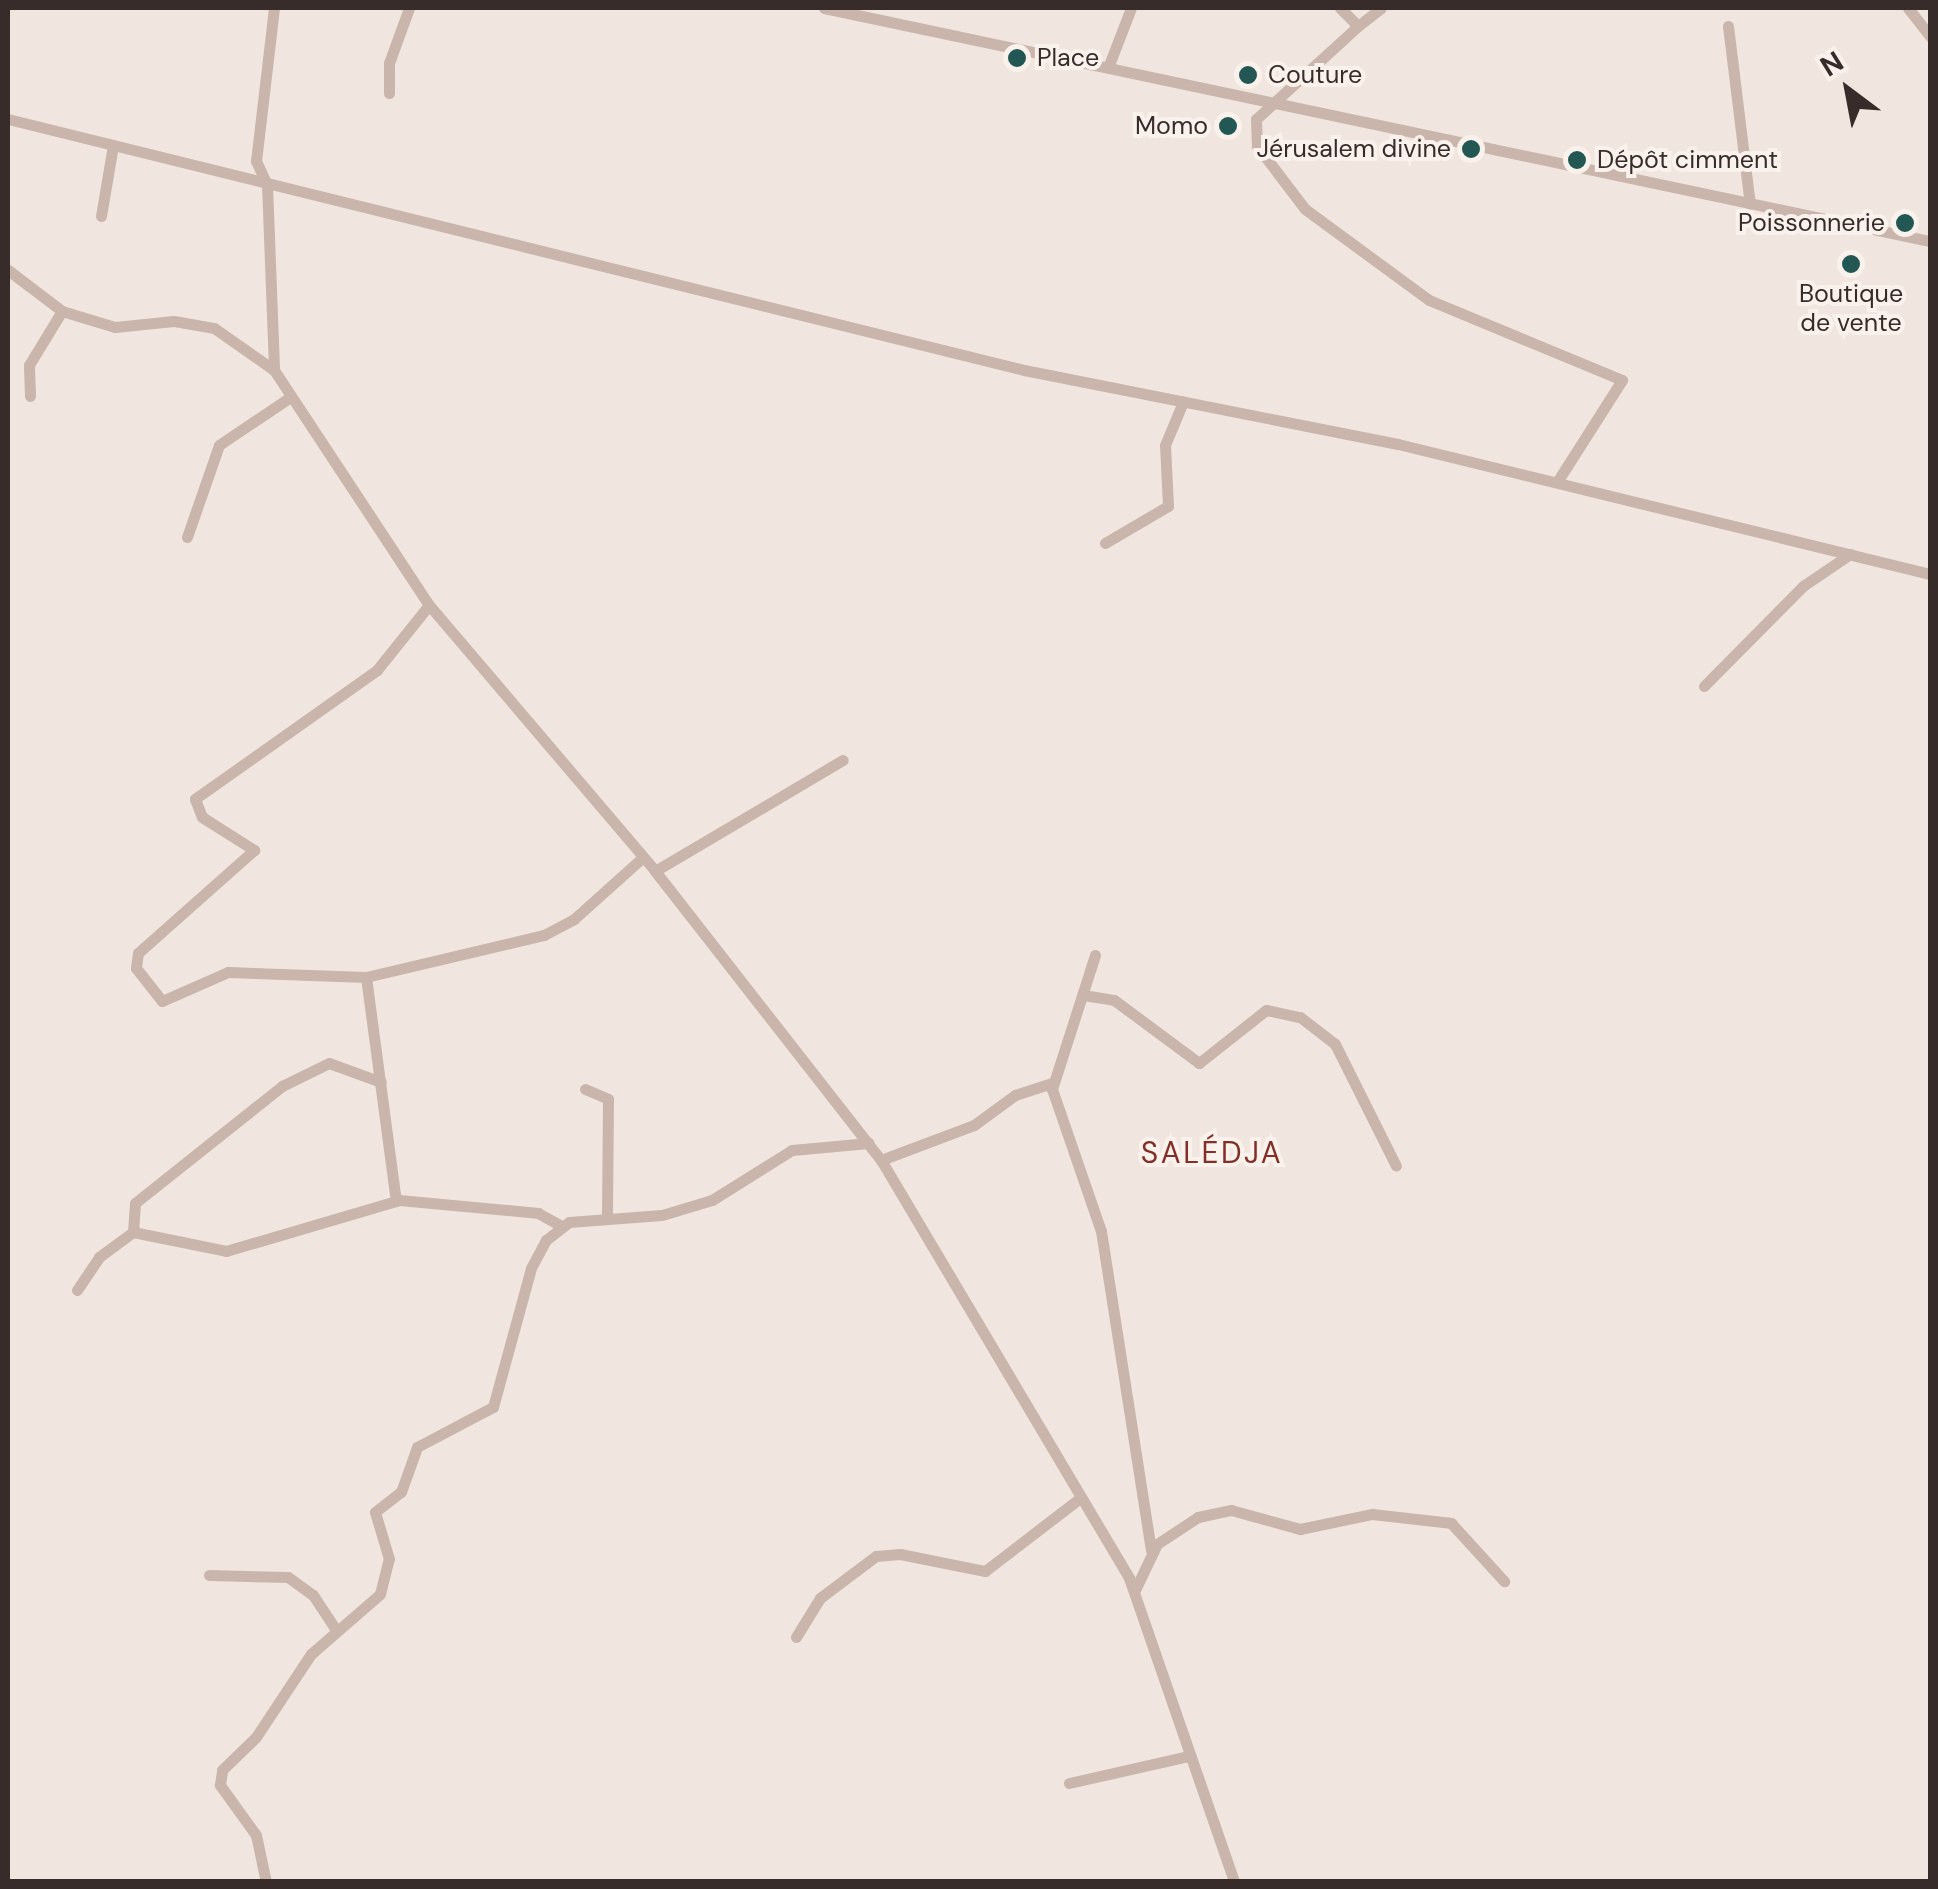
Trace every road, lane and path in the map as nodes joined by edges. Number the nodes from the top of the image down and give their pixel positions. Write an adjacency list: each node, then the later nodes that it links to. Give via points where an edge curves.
1 (274, 8): 17 (street, via 256,161)
2 (409, 8): 13 (street, via 389,63)
3 (824, 8): 8 (street)
4 (1130, 8): 12 (street)
5 (1340, 8): 9 (street)
6 (1381, 8): 9 (street)
7 (1908, 8): 11 (street)
8 (855, 10): 12 (street)
9 (1358, 26): 14 (street)
10 (1728, 26): 18 (street)
11 (1930, 36)
12 (1109, 65): 14 (street)
13 (389, 93)
14 (1273, 105): 18 (street); 27 (street, via 1253,133 1305,209 1429,300 1622,380)
15 (8, 120): 16 (street)
16 (113, 145): 17 (street); 19 (street)
17 (266, 184): 23 (street); 26 (street)
18 (1750, 204): 20 (street)
19 (101, 216)
20 (1930, 241)
21 (8, 270): 22 (street)
22 (62, 311): 23 (street, via 115,326 174,321 214,328); 24 (street, via 28,364)
23 (274, 370): 25 (street)
24 (30, 396)
25 (288, 398): 28 (street, via 219,445); 32 (street)
26 (1182, 402): 27 (street); 29 (street, via 1165,444 1168,506)
27 (1557, 482): 30 (street)
28 (188, 537)
29 (1106, 543)
30 (1850, 554): 31 (street); 33 (street, via 1803,586)
31 (1930, 574)
32 (429, 605): 35 (street); 38 (street, via 377,670 195,799 202,817 249,842 253,854 162,928 135,965 168,1004 228,972)
33 (1704, 686)
34 (843, 760): 36 (street)
35 (642, 858): 36 (street); 38 (street, via 564,928)
36 (654, 871): 43 (street)
37 (1095, 955): 39 (street)
38 (366, 977): 40 (street)
39 (1084, 995): 41 (street); 45 (street, via 1114,1000 1200,1063 1266,1010 1300,1017 1335,1044)
40 (381, 1082): 46 (street); 49 (street, via 328,1063 282,1086 135,1203)
41 (1051, 1083): 44 (street, via 1015,1094 974,1125); 52 (street, via 1102,1232)
42 (585, 1089): 47 (street, via 608,1099)
43 (869, 1143): 44 (street); 47 (street, via 792,1150 712,1200 662,1215)
44 (880, 1160): 51 (street)
45 (1396, 1166)
46 (396, 1201): 48 (street, via 538,1213); 49 (street, via 226,1251)
47 (607, 1218): 48 (street)
48 (561, 1226): 56 (street, via 531,1268 493,1407 416,1447 402,1490 374,1515 388,1552 386,1583 374,1603)
49 (134, 1232): 50 (street, via 106,1249)
50 (77, 1290)
51 (1080, 1499): 55 (street); 57 (street, via 985,1571 876,1556 820,1598)
52 (1150, 1550): 54 (street, via 1219,1510 1300,1529 1343,1516 1398,1516 1451,1523); 55 (street)
53 (208, 1574): 56 (street, via 288,1577 312,1595)
54 (1504, 1581)
55 (1134, 1592): 58 (street)
56 (336, 1630): 60 (street, via 220,1776 251,1824)
57 (796, 1638)
58 (1189, 1756): 59 (street); 61 (street)
59 (1069, 1783)
60 (266, 1882)
61 (1234, 1882)

